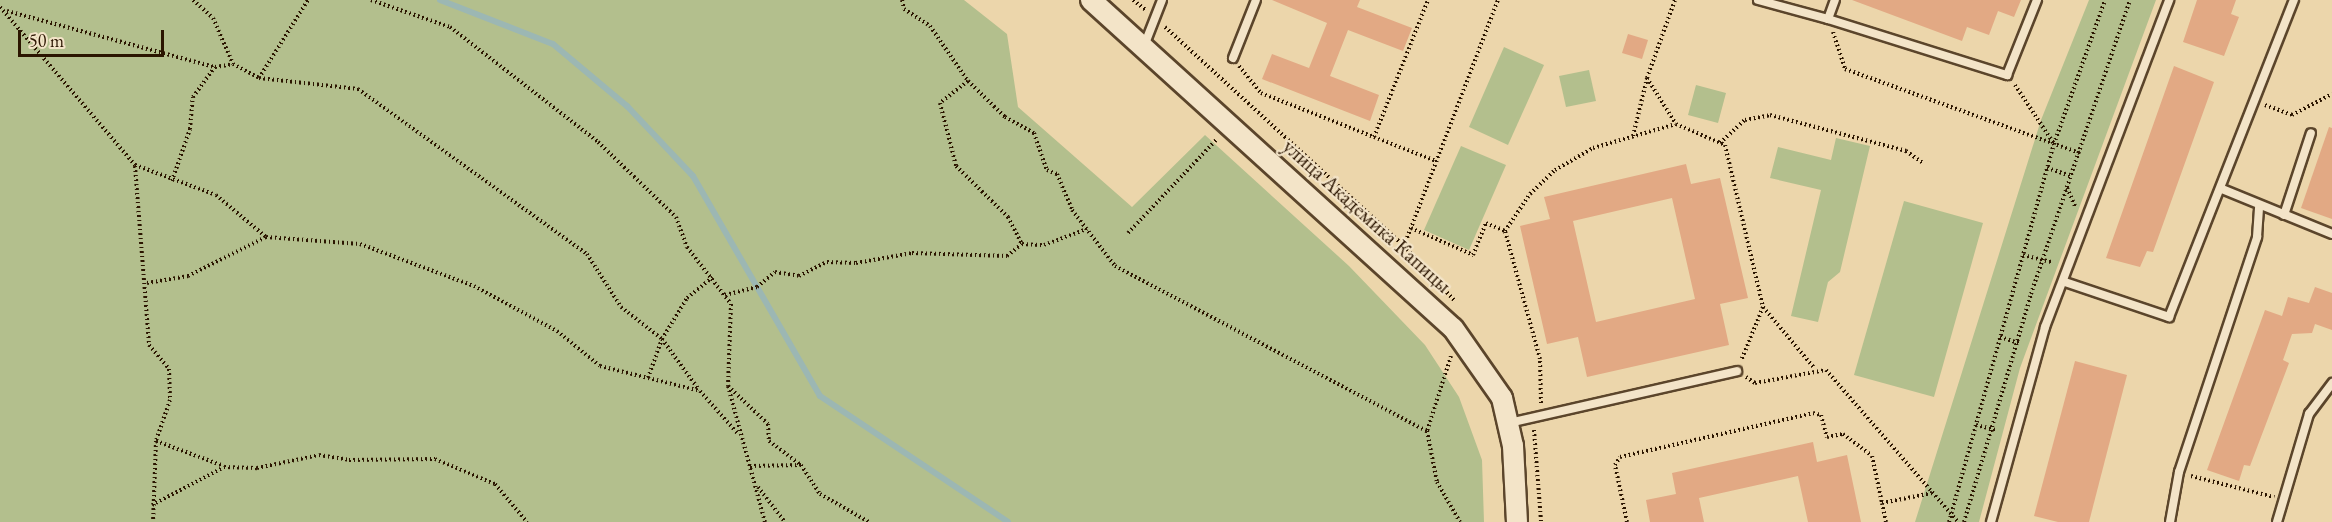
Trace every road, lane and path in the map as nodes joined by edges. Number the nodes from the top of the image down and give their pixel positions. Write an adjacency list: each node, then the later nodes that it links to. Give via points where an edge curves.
1 (193, 0): 23 (path, via 213,18)
2 (308, 0): 26 (path)
3 (372, 0): 59 (path, via 450,27 522,79 676,217 687,247)
4 (902, 0): 28 (path, via 904,9 930,26)
5 (1091, 0): 21 (street, улица Академика Капицы)
6 (1162, 0): 21 (lane)
7 (1256, 0): 22 (lane)
8 (1428, 0): 35 (path)
9 (1498, 0): 39 (path)
10 (1675, 0): 27 (path)
11 (1758, 0): 20 (lane)
12 (1835, 0): 20 (lane)
13 (2037, 0): 25 (lane)
14 (2105, 0): 37 (path)
15 (2130, 0): 38 (path)
16 (2169, 0): 60 (lane)
17 (2294, 0): 30 (lane)
18 (0, 6): 19 (path)
19 (7, 11): 24 (path); 41 (path)
20 (1828, 19): 25 (lane); 37 (path, via 1845,69)
21 (1144, 46): 76 (street, улица Академика Капицы, via 1453,328 1502,398)
22 (1233, 58): 35 (path, via 1261,93)
23 (233, 64): 24 (path); 26 (path)
24 (215, 67): 44 (path, via 193,97 190,129)
25 (2007, 75): 37 (path)
26 (259, 78): 65 (path, via 358,89 404,126 570,240 587,254 621,307)
27 (1647, 78): 31 (path); 33 (path)
28 (968, 81): 49 (path, via 1005,117 1034,133 1047,170 1057,174 1071,210); 54 (path, via 940,103 956,166 1008,217)
29 (2332, 94): 30 (path, via 2292,115)
30 (2256, 102): 45 (lane)
31 (1676, 124): 33 (path); 36 (path)
32 (2311, 133): 47 (lane)
33 (1634, 136): 50 (path, via 1593,148 1555,170 1530,194)
34 (1220, 137): 51 (path)
35 (1374, 137): 39 (path)
36 (1720, 143): 40 (path, via 1745,120 1770,115 1906,151); 63 (path)
37 (2054, 144): 38 (path); 42 (path)
38 (2079, 153): 43 (path)
39 (1436, 161): 48 (path)
40 (1923, 163)
41 (135, 165): 44 (path); 61 (path)
42 (2047, 168): 43 (path); 56 (path)
43 (2071, 176): 57 (path)
44 (172, 181): 53 (path, via 216,195)
45 (2222, 189): 46 (lane); 60 (lane, via 2169,317)
46 (2259, 206): 47 (lane); 85 (lane, via 2257,237)
47 (2284, 215): 52 (lane)
48 (1410, 228): 50 (path, via 1473,255 1486,223); 55 (path)
49 (1087, 229): 54 (path, via 1044,245); 79 (path, via 1115,266)
50 (1505, 231): 75 (path, via 1540,359)
51 (1128, 233)
52 (2332, 234)
53 (266, 237): 61 (path, via 188,276); 70 (path, via 360,244 464,282 557,331 600,366)
54 (1022, 244): 62 (path, via 1007,256 912,253 826,262 799,276 775,273 758,287)
55 (1404, 246)
56 (2023, 255): 57 (path); 64 (path)
57 (2043, 260): 58 (path); 66 (path)
58 (2051, 262)
59 (713, 277): 62 (path); 65 (path, via 687,298)
60 (2065, 282): 104 (lane, via 2045,327)
61 (147, 283): 81 (path, via 149,345 169,369 170,400)
62 (725, 295): 73 (path, via 731,304)
63 (1763, 307): 68 (path); 69 (path)
64 (2000, 337): 66 (path); 77 (path)
65 (662, 339): 70 (path); 74 (path)
66 (2019, 343): 78 (path)
67 (1452, 356): 79 (path)
68 (1815, 369): 71 (path); 87 (path, via 1826,370)
69 (1737, 371): 75 (lane)
70 (648, 378): 74 (path)
71 (1755, 383)
72 (2332, 383): 88 (lane, via 2309,414)
73 (728, 386): 80 (path); 82 (path, via 768,424 769,441)
74 (700, 391): 80 (path)
75 (1542, 416): 76 (lane)
76 (1508, 424): 98 (street, улица Академика Капицы)
77 (1976, 425): 78 (path); 91 (path)
78 (1994, 429): 103 (path)
79 (1426, 431): 97 (path, via 1437,482)
80 (738, 434): 83 (path)
81 (156, 441): 84 (path); 90 (path)
82 (801, 465): 83 (path); 96 (path, via 820,494)
83 (750, 466): 86 (path)
84 (224, 467): 90 (path); 93 (path, via 257,468 319,455 350,460 435,459 495,484)
85 (2179, 472): 88 (path); 105 (lane)
86 (758, 487): 94 (path); 95 (path)
87 (1933, 493): 89 (path); 91 (path)
88 (2284, 499): 106 (lane)
89 (1882, 503): 99 (path, via 1872,456 1844,434 1827,437 1821,415 1813,413 1620,457 1615,465); 100 (path)
90 (152, 505): 92 (path)
91 (1950, 512): 101 (path); 102 (path)
92 (153, 522)
93 (527, 522)
94 (765, 522)
95 (785, 522)
96 (869, 522)
97 (1460, 522)
98 (1517, 522)
99 (1627, 522)
100 (1886, 522)
101 (1949, 522)
102 (1958, 522)
103 (1964, 522)
104 (1991, 522)
105 (2170, 522)
106 (2277, 522)

